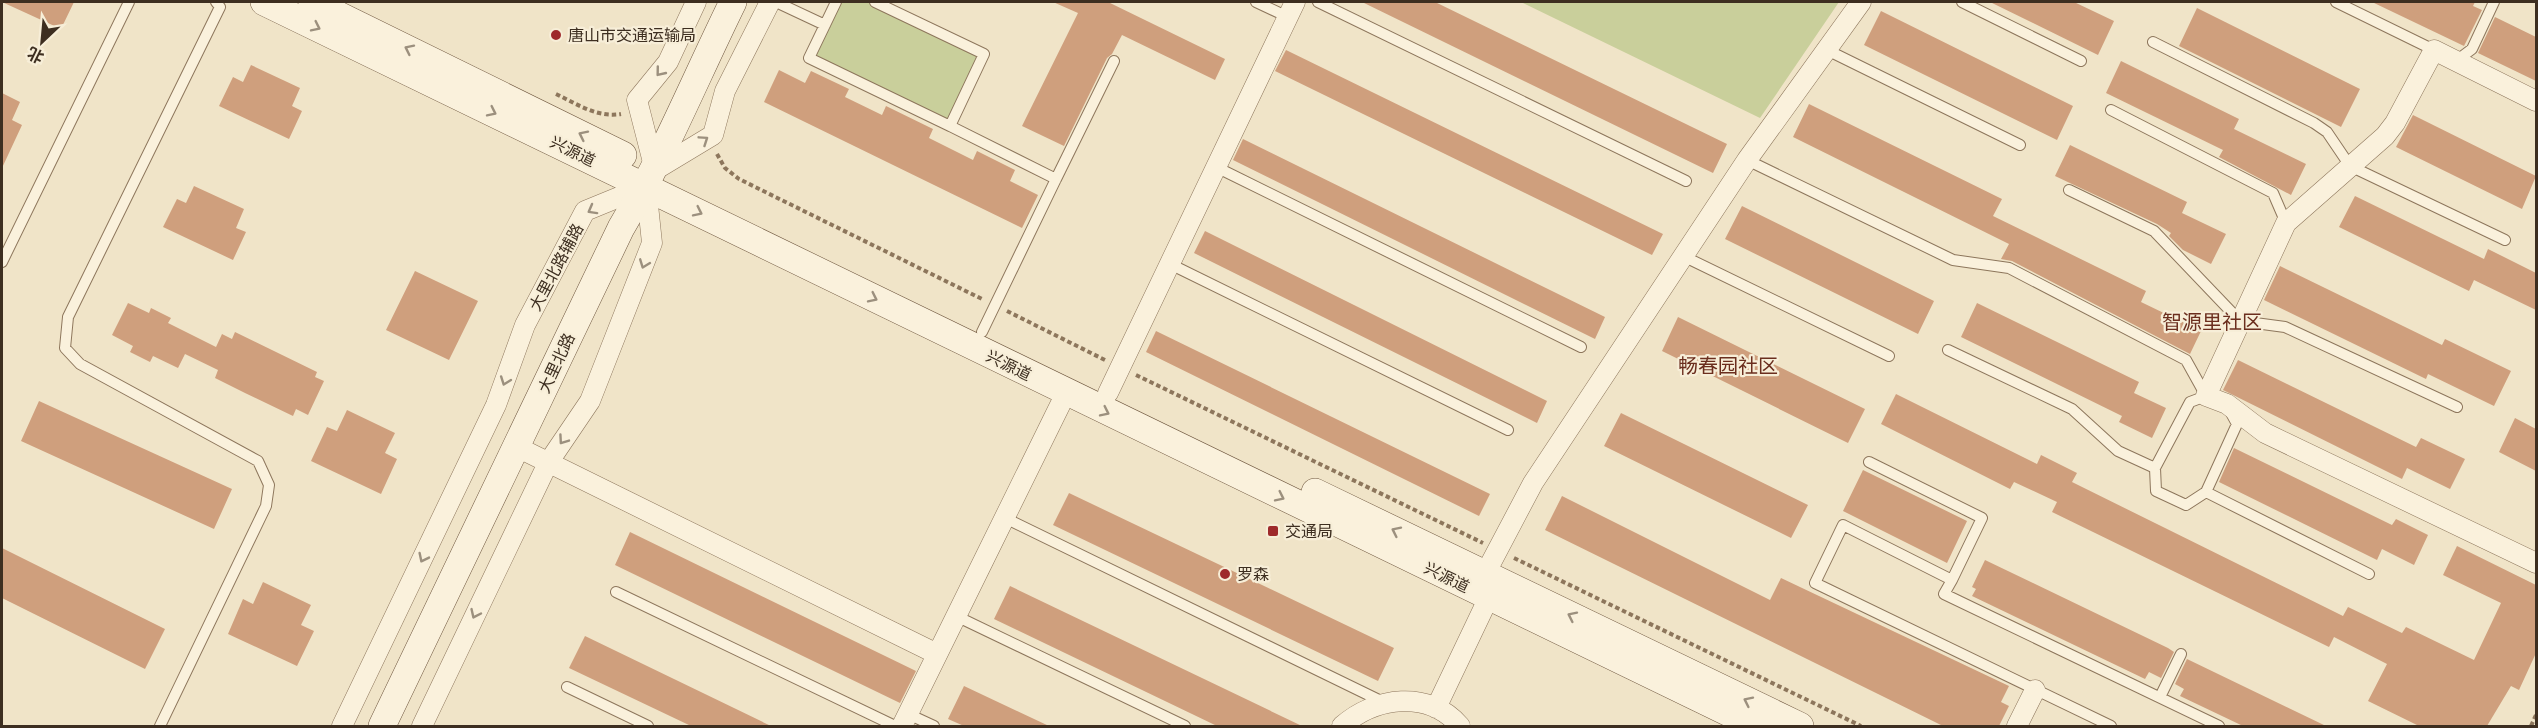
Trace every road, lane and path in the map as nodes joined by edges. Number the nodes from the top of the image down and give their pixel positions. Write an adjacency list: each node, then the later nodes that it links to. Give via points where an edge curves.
1 (129, 2): 42 (lane)
2 (216, 2): 79 (lane, via 220,7 68,317 65,348 80,364 258,461 269,485 266,506)
3 (264, 2): 35 (main road, 兴源道, one-way to 35)
4 (312, 2): 35 (main road, 兴源道, one-way to 4)
5 (696, 2): 25 (street, one-way to 25, via 668,62)
6 (733, 2): 35 (main road, 大里北路)
7 (770, 2): 30 (street, via 725,91)
8 (776, 2): 18 (lane)
9 (836, 2): 18 (lane)
10 (876, 2): 29 (lane, via 984,54)
11 (1256, 2): 17 (lane)
12 (1318, 2): 37 (lane)
13 (1861, 2): 20 (street)
14 (1962, 2): 23 (lane)
15 (2336, 2): 21 (lane)
16 (2494, 2): 24 (lane, via 2472,49)
17 (1292, 9): 34 (street)
18 (825, 25): 29 (lane, via 809,58)
19 (2153, 42): 33 (lane, via 2314,123 2327,132)
20 (1827, 50): 31 (lane); 32 (street)
21 (2434, 50): 24 (street); 33 (street, via 2395,123)
22 (1114, 61): 36 (lane)
23 (2081, 61)
24 (2456, 61): 26 (street)
25 (637, 100): 28 (path, via 622,114); 35 (street)
26 (2536, 100)
27 (2112, 110): 39 (lane, via 2274,193)
28 (594, 112)
29 (950, 126): 36 (lane)
30 (712, 135): 35 (street, 大里北路辅路, one-way to 30); 44 (path, via 724,168 739,179)
31 (2020, 145)
32 (1747, 160): 41 (street); 53 (lane, via 1953,260 2009,268 2186,360)
33 (2350, 166): 39 (street); 40 (lane)
34 (1216, 167): 43 (street); 47 (lane)
35 (650, 178): 46 (main road, 兴源道); 51 (main road, 兴源道, one-way to 51); 57 (main road, 大里北路, via 621,228); 58 (street, one-way to 58, via 652,243 590,401); 80 (street, 大里北路辅路, one-way to 80, via 585,211 525,325 496,405)
36 (1056, 179): 44 (lane)
37 (1686, 181)
38 (2069, 190): 45 (lane, via 2154,231)
39 (2286, 223): 45 (street)
40 (2505, 240)
41 (1683, 256): 49 (lane); 63 (street, via 1533,483)
42 (2, 262)
43 (1170, 264): 50 (street); 56 (lane)
44 (995, 306): 46 (lane); 50 (path)
45 (2240, 321): 53 (street); 55 (lane, via 2285,327)
46 (982, 332): 52 (main road, 兴源道)
47 (1581, 348)
48 (1948, 350): 60 (lane, via 2072,409 2118,451)
49 (1890, 356)
50 (1121, 368): 52 (street); 63 (path)
51 (1066, 393): 62 (street); 67 (main road, 兴源道, one-way to 67)
52 (1108, 393): 67 (main road, 兴源道, one-way to 52)
53 (2206, 396): 54 (street); 60 (lane, via 2190,402)
54 (2227, 404): 61 (lane, via 2237,424); 64 (street, via 2265,433)
55 (2457, 407)
56 (1508, 430)
57 (517, 447): 58 (street); 81 (main road, 大里北路)
58 (548, 462): 70 (street); 82 (street, one-way to 82)
59 (1869, 462): 66 (lane, via 1982,518)
60 (2155, 468): 61 (lane, via 2156,490 2186,505)
61 (2206, 492): 65 (lane)
62 (1005, 518): 69 (street); 75 (lane)
63 (1497, 550): 67 (street); 90 (path)
64 (2536, 563)
65 (2369, 574)
66 (1952, 580): 73 (lane, via 1843,525 1815,583); 74 (lane, via 1944,594)
67 (1487, 585): 76 (street); 88 (main road, 兴源道); 89 (main road, 兴源道, one-way to 67)
68 (616, 592): 78 (lane)
69 (956, 616): 70 (street); 85 (lane)
70 (937, 654): 78 (street)
71 (2181, 654): 74 (lane)
72 (567, 687): 83 (lane)
73 (2035, 690): 91 (street); 92 (lane)
74 (2160, 698): 93 (lane)
75 (1383, 702): 76 (street, via 1410,701); 86 (street, via 1358,712)
76 (1436, 708): 87 (street)
77 (2536, 715): 94 (path)
78 (902, 722): 84 (lane)
79 (160, 726)
80 (342, 726)
81 (382, 726)
82 (422, 726)
83 (648, 726)
84 (934, 726)
85 (1185, 726)
86 (1342, 726)
87 (1460, 726)
88 (1756, 726)
89 (1800, 726)
90 (1861, 726)
91 (2017, 726)
92 (2111, 726)
93 (2219, 726)
94 (2531, 726)

